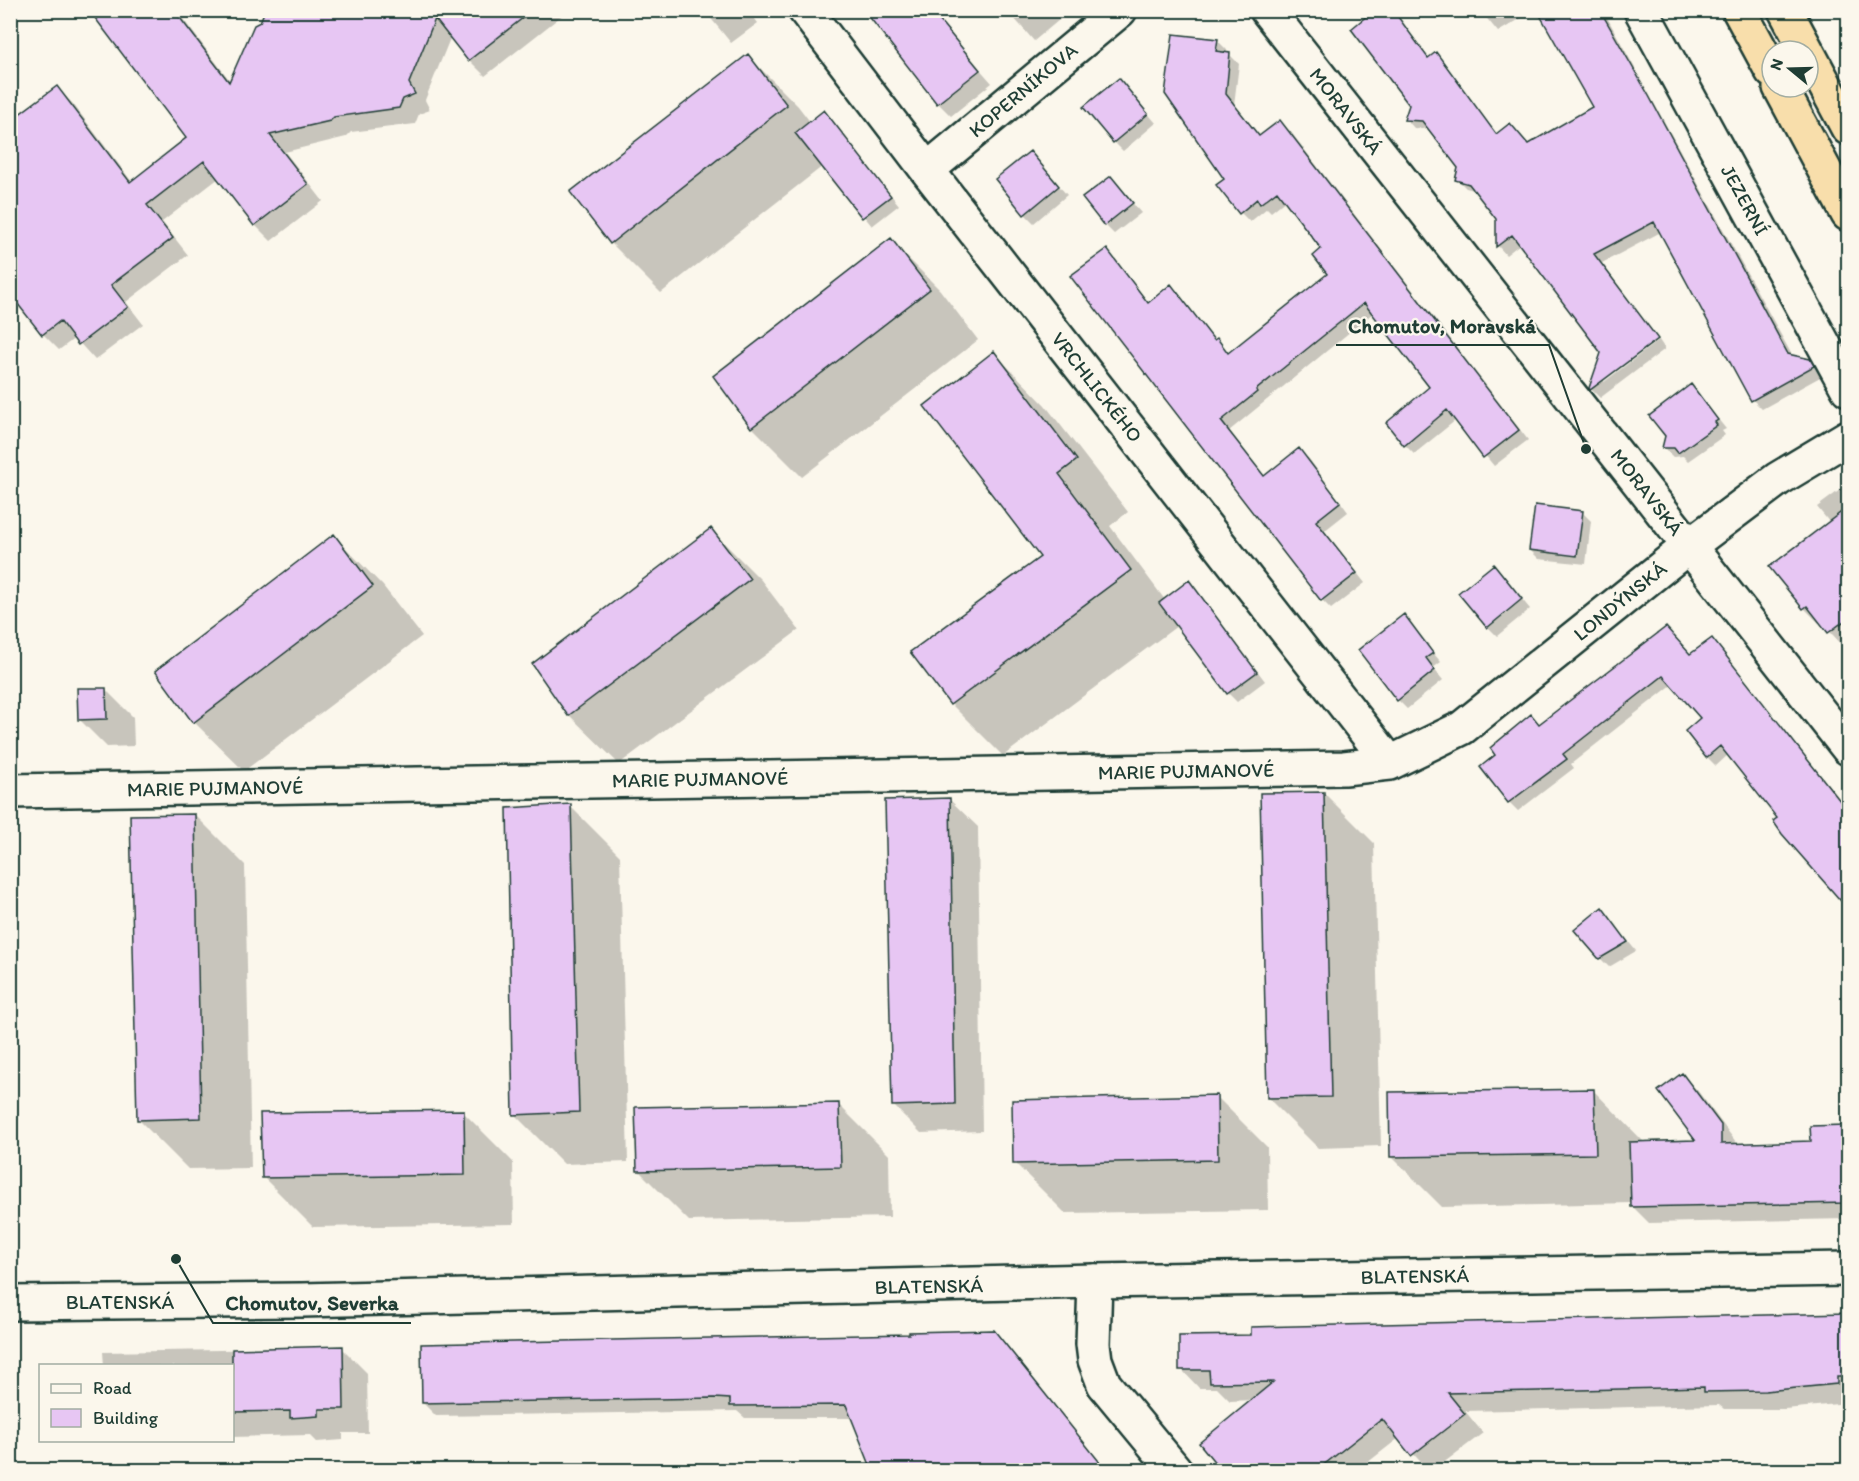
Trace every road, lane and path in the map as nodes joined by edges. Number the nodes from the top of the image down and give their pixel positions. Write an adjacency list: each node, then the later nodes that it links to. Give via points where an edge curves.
1 (805, 10): 12 (street, VRCHLICKÉHO)
2 (1120, 10): 12 (street, KOPERNÍKOVA)
3 (1267, 10): 16 (street, MORAVSKÁ)
4 (1641, 10): 14 (street, JEZERNÍ)
5 (1739, 10): 8 (highway)
6 (1785, 10): 7 (highway)
7 (1800, 39)
8 (1760, 49)
9 (1820, 76): 11 (highway)
10 (1786, 99): 13 (highway)
11 (1848, 128)
12 (927, 170): 18 (street, VRCHLICKÉHO)
13 (1848, 214)
14 (1848, 389)
15 (1848, 437): 16 (street, LONDÝNSKÁ, via 1778,479)
16 (1689, 546): 17 (street, MORAVSKÁ); 18 (street, LONDÝNSKÁ, via 1462,728)
17 (1848, 748)
18 (1390, 763): 19 (street, MARIE PUJMANOVÉ, via 1344,768)
19 (10, 791)
20 (1848, 1269): 21 (street, BLATENSKÁ)
21 (1095, 1281): 22 (street, BLATENSKÁ, via 326,1300); 23 (street, via 1093,1344 1104,1384)
22 (10, 1303)
23 (1175, 1470)

